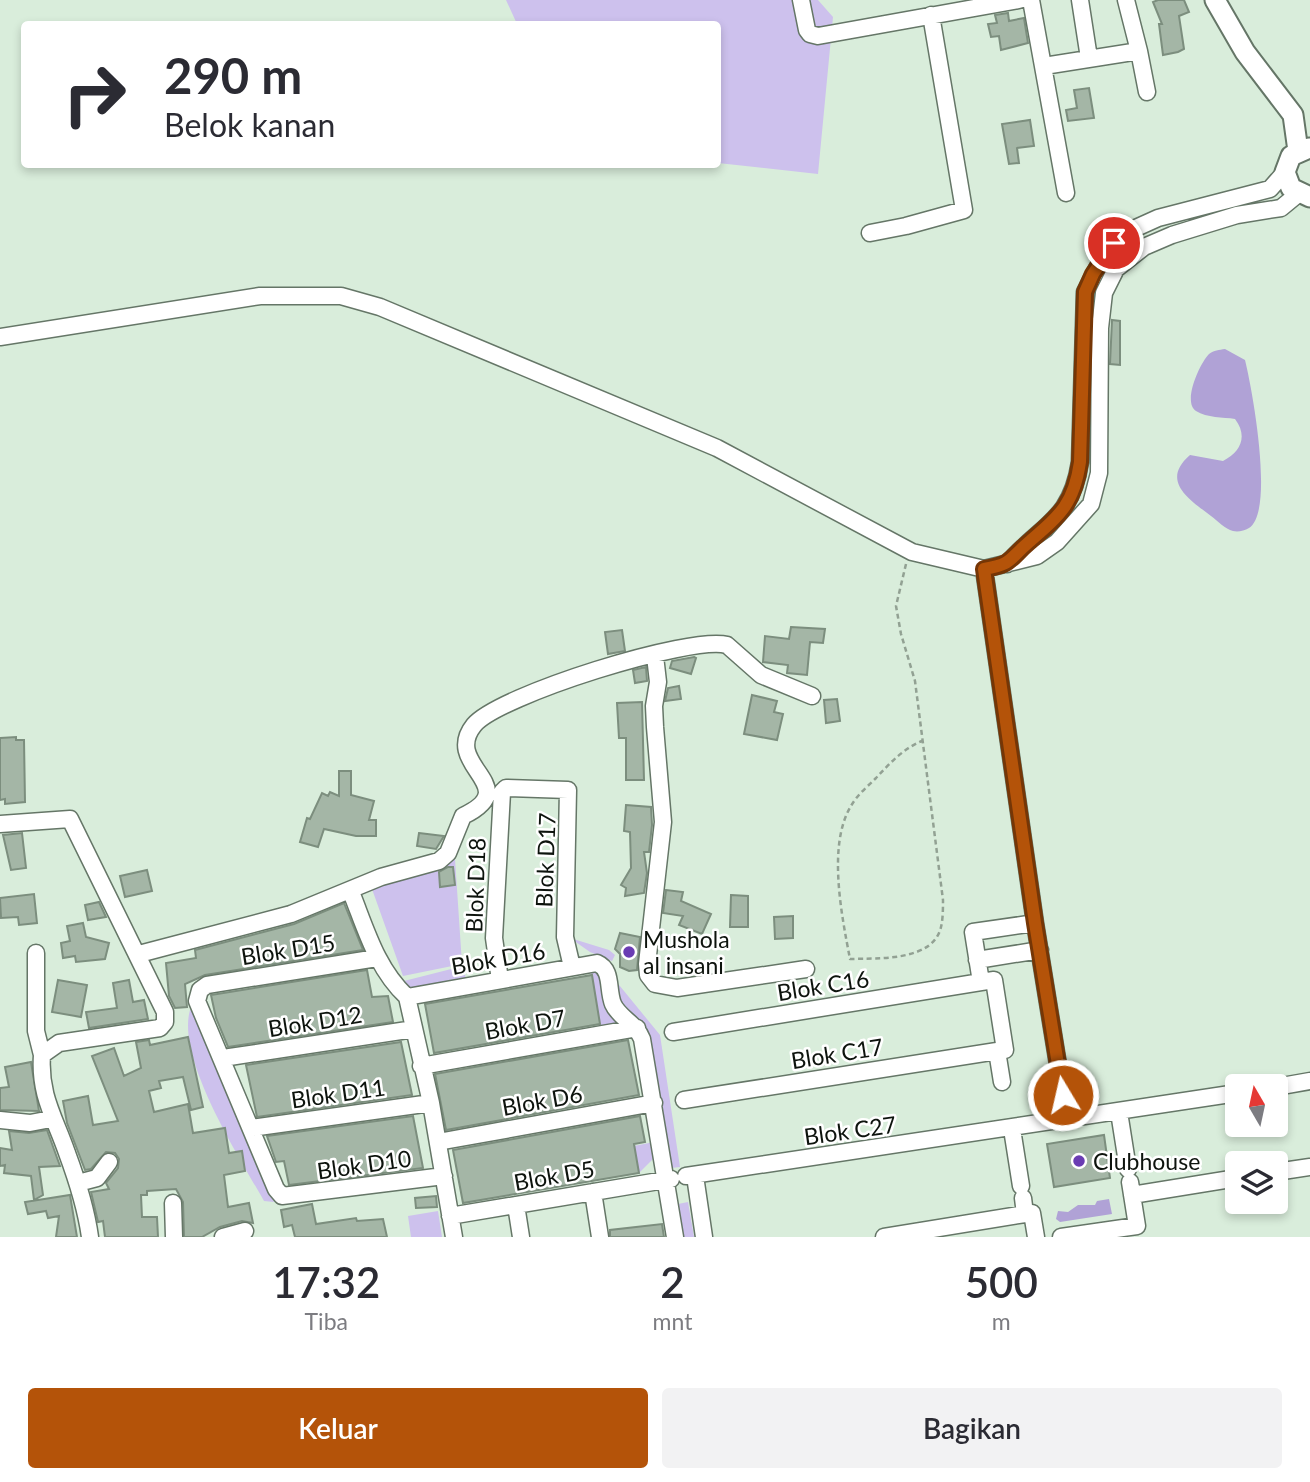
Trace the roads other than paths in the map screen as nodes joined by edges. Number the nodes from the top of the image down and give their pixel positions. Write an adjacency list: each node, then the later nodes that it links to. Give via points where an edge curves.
1 (801, 0): 7 (street, via 807,30 814,36)
2 (1019, 0): 7 (street)
3 (1031, 0): 10 (street)
4 (1080, 0): 9 (street)
5 (1126, 0): 8 (street)
6 (1215, 0): 12 (street, via 1245,52 1293,115)
7 (931, 15): 16 (street, via 964,210)
8 (1139, 51): 9 (street); 11 (street)
9 (1089, 58): 10 (street)
10 (1044, 66): 14 (street)
11 (1147, 92)
12 (1304, 149): 13 (street, via 1291,156)
13 (1285, 172): 15 (street, via 1287,180); 18 (street, via 1270,188 1158,218 1127,232 1103,257 1085,292 1077,485 1058,518)
14 (1066, 192)
15 (1304, 195): 18 (street, via 1282,208 1237,215 1172,235 1144,247 1116,269 1104,293 1100,328 1099,473 1091,504 1057,542 1037,556)
16 (870, 233)
17 (0, 337): 19 (street, via 260,296 341,296 380,307 718,448 912,552)
18 (1006, 566): 19 (street)
19 (984, 569): 25 (street)
20 (655, 656): 21 (street, via 720,643 761,676); 28 (street, via 574,676 491,712 474,725 466,754 487,784 488,795 480,808 463,816 448,853 439,861 382,877 291,914); 32 (street, via 663,822 648,975 655,984 677,988)
21 (812, 696)
22 (570, 795): 31 (street, Blok D17, via 565,937); 33 (street, Blok D18, via 565,787 506,788 502,792 494,938)
23 (0, 824): 28 (street, via 70,819)
24 (353, 897): 29 (street)
25 (1035, 923): 26 (street); 30 (street, via 973,932)
26 (1040, 950): 30 (street); 52 (street)
27 (36, 953): 40 (street, via 36,1031)
28 (139, 954): 40 (street, via 165,1012 165,1022 159,1028 59,1043)
29 (377, 958): 35 (street, via 394,986); 41 (street, Blok D15, via 207,985 197,1000)
30 (977, 960): 34 (street)
31 (572, 967): 33 (street, Blok D16); 36 (street, Blok D16, via 597,963 608,973 614,1008)
32 (806, 969)
33 (500, 980): 35 (street, Blok D16)
34 (981, 982): 38 (street, Blok C16); 39 (street, via 994,980 1005,1050)
35 (407, 997): 37 (street)
36 (637, 1028): 42 (street, Blok D7); 49 (street)
37 (414, 1029): 41 (street, Blok D12); 42 (street)
38 (673, 1032)
39 (997, 1051): 43 (street); 47 (street, Blok C17)
40 (42, 1055): 51 (street)
41 (223, 1058): 54 (street)
42 (422, 1066): 48 (street)
43 (1002, 1082)
44 (1310, 1082): 45 (street)
45 (1288, 1085)
46 (1225, 1095): 50 (street, Blok C27)
47 (684, 1100)
48 (431, 1103): 54 (street, Blok D11); 56 (street)
49 (654, 1103): 56 (street, Blok D6); 61 (street)
50 (1119, 1112): 52 (street, Blok C27); 63 (street)
51 (51, 1119): 53 (street, via 30,1123); 64 (street)
52 (1067, 1119): 55 (street, Blok C27)
53 (0, 1120)
54 (251, 1128): 60 (street, Blok D10, via 282,1196)
55 (1012, 1129): 61 (street, Blok C27); 66 (street)
56 (438, 1142): 60 (street)
57 (109, 1162): 64 (street, via 97,1178)
58 (1310, 1167): 59 (street)
59 (1288, 1170)
60 (444, 1176): 69 (street)
61 (680, 1178): 65 (street, Blok D5); 80 (street); 81 (street)
62 (1225, 1178): 63 (street)
63 (1130, 1182): 72 (street)
64 (78, 1183): 74 (street)
65 (593, 1192): 68 (street, Blok D5); 79 (street)
66 (1023, 1199): 71 (street); 83 (street, via 1032,1213)
67 (173, 1203): 75 (street)
68 (516, 1205): 69 (street, Blok D5); 78 (street)
69 (450, 1216): 77 (street)
70 (245, 1231): 76 (street)
71 (953, 1232): 82 (street)
72 (1138, 1232): 73 (street)
73 (1114, 1233): 84 (street)
74 (90, 1237)
75 (174, 1237)
76 (223, 1237)
77 (454, 1237)
78 (521, 1237)
79 (600, 1237)
80 (675, 1237)
81 (704, 1237)
82 (884, 1237)
83 (1037, 1237)
84 (1061, 1237)

